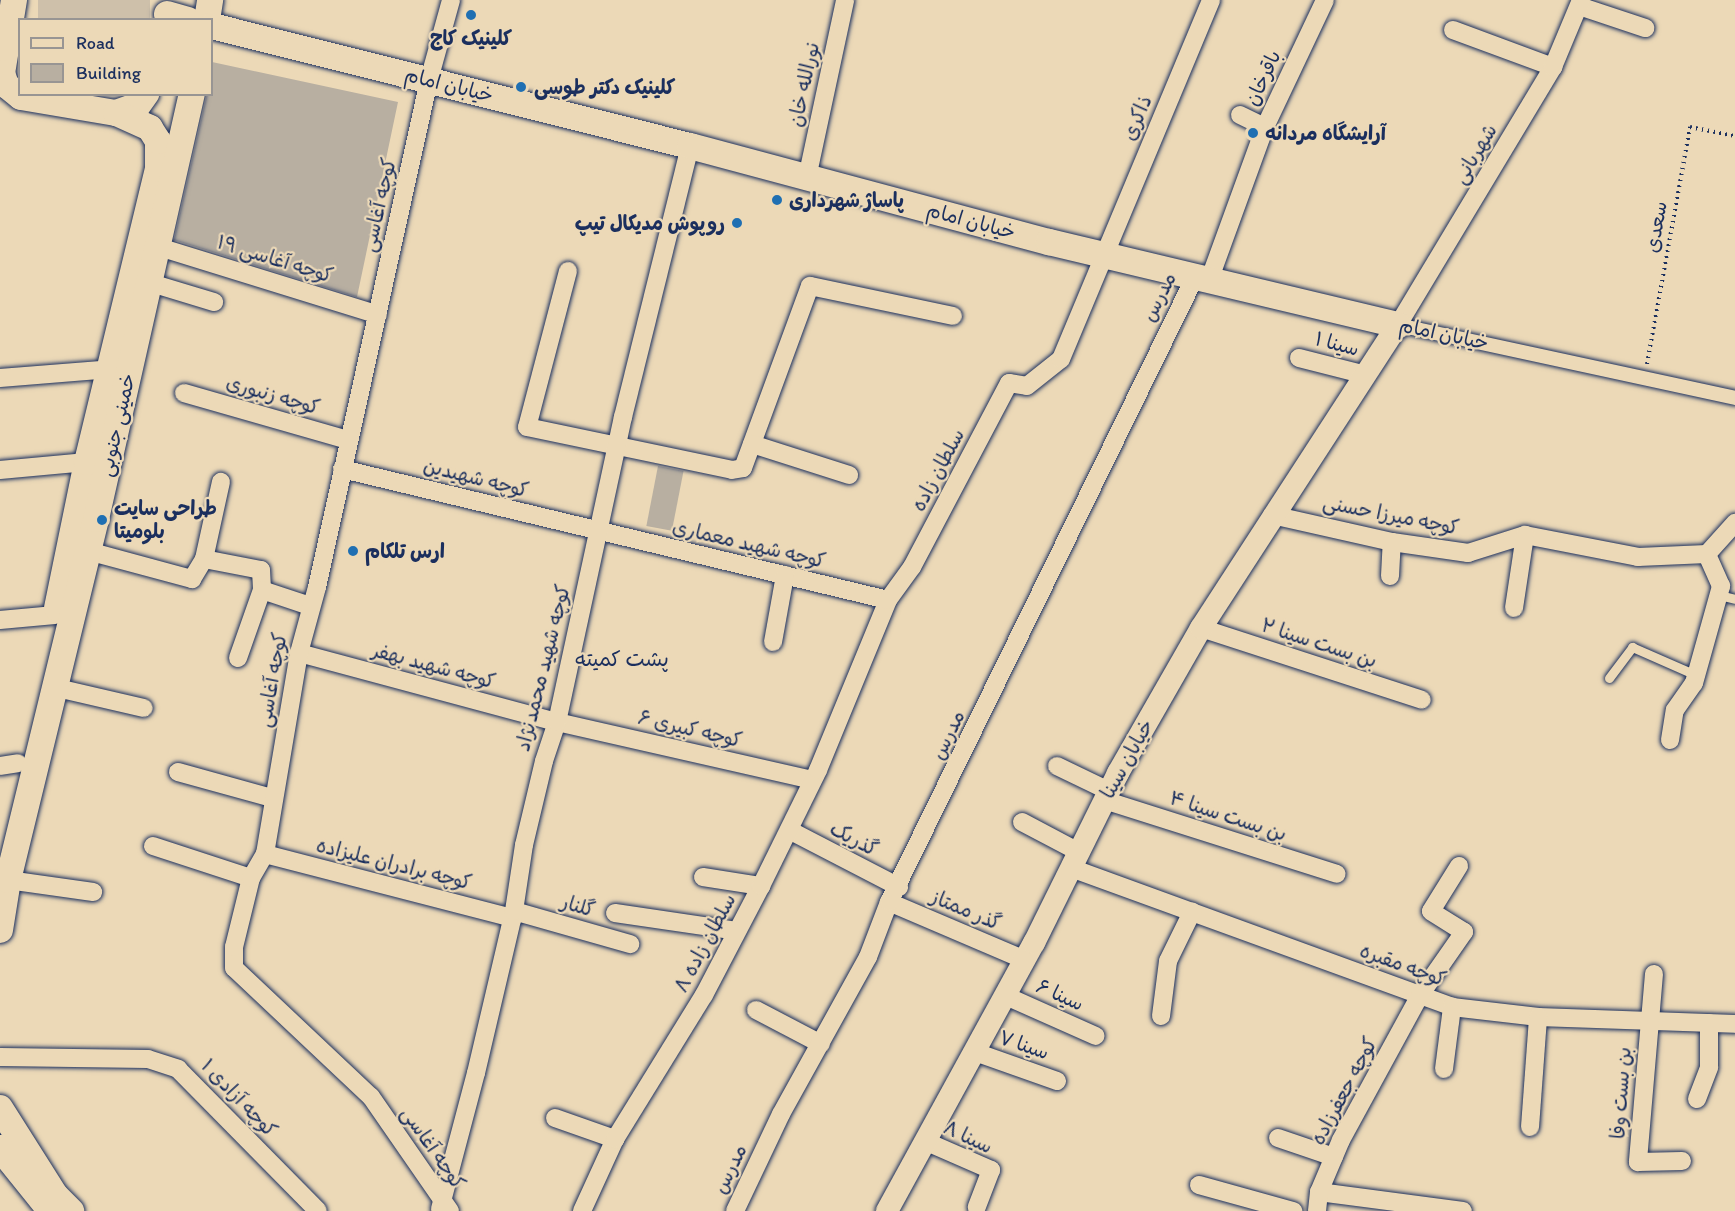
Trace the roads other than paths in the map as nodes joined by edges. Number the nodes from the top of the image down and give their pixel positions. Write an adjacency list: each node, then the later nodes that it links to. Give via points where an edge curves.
1 (14, 0): 12 (main road)
2 (210, 0): 8 (main road)
3 (451, 0): 14 (street, کوچه آغاسی)
4 (845, 0): 24 (street, نورالله خان)
5 (1211, 0): 26 (street, ذاکری)
6 (1325, 0): 22 (street, باقرخان)
7 (1580, 3): 10 (street); 13 (street, شهربانی)
8 (207, 18)
9 (213, 26): 14 (main road, خیابان امام)
10 (1645, 28)
11 (1453, 30): 13 (street)
12 (5, 31): 15 (main road)
13 (1553, 67): 33 (street, شهربانی)
14 (429, 80): 23 (main road, خیابان امام); 31 (street, کوچه آغاسی)
15 (3, 85): 16 (main road, خمینی جنوبی)
16 (18, 95)
17 (20, 96): 20 (main road, خمینی جنوبی)
18 (145, 96): 20 (main road, via 138,105)
19 (192, 96): 25 (main road, خمینی جنوبی)
20 (116, 113): 36 (main road, خمینی جنوبی, via 150,128 158,141 158,169)
21 (1240, 115): 22 (street)
22 (1265, 127): 28 (street, باقرخان)
23 (690, 146): 24 (main road, خیابان امام); 43 (street, کوچه شهید محمدنژاد)
24 (807, 178): 26 (main road, خیابان امام)
25 (159, 247): 29 (main road, خمینی جنوبی); 31 (street, کوچه آغاسی ۱۹)
26 (1104, 254): 28 (main road, خیابان امام); 35 (street, ذاکری)
27 (568, 271): 43 (street, via 527,427)
28 (1203, 276): 33 (main road, خیابان امام); 97 (street, مدرس)
29 (151, 283): 30 (street); 54 (main road, خمینی جنوبی)
30 (214, 302)
31 (378, 315): 41 (street, کوچه آغاسی)
32 (952, 316): 42 (street, via 810,286)
33 (1398, 325): 37 (street, خیابان سینا); 40 (street, خیابان امام)
34 (1299, 358): 37 (street, سینا ۱)
35 (1061, 359): 61 (street, سلطان زاده, via 1027,386 1009,383 912,567)
36 (111, 369): 38 (street); 44 (main road, خمینی جنوبی)
37 (1362, 374): 49 (street, خیابان سینا)
38 (0, 378)
39 (184, 393): 41 (street, کوچه زنبوری)
40 (1735, 398)
41 (348, 440): 45 (street, کوچه آغاسی)
42 (752, 444): 43 (street, via 739,471); 47 (street)
43 (617, 448): 51 (street, کوچه شهید محمدنژاد)
44 (87, 462): 46 (street); 64 (main road, خمینی جنوبی)
45 (342, 469): 51 (street, کوچه شهیدین); 62 (street, کوچه آغاسی)
46 (0, 470)
47 (849, 476)
48 (221, 482): 56 (street)
49 (1272, 515): 53 (street, کوچه میرزا حسنی); 66 (street, خیابان سینا)
50 (1735, 523): 55 (street)
51 (600, 532): 57 (street, کوچه شهید معماری); 76 (street, کوچه شهید محمدنژاد)
52 (1525, 535): 53 (street, کوچه میرزا حسنی, via 1468,553); 55 (street, کوچه میرزا حسنی, via 1638,557); 63 (street)
53 (1392, 542): 58 (street)
54 (88, 551): 56 (street, via 192,579); 72 (main road, خمینی جنوبی)
55 (1707, 554): 60 (street)
56 (204, 559): 59 (street, via 261,570)
57 (785, 575): 61 (street, کوچه شهید معماری); 67 (street)
58 (1390, 576)
59 (262, 590): 62 (street); 69 (street)
60 (1727, 597): 70 (street)
61 (888, 600): 73 (street, سلطان زاده)
62 (310, 606): 68 (street, کوچه آغاسی)
63 (1514, 608)
64 (55, 615): 65 (street); 78 (main road, خمینی جنوبی)
65 (0, 620)
66 (1201, 628): 74 (street, بن بست سینا ۲); 82 (street, خیابان سینا)
67 (772, 642)
68 (299, 653): 76 (street, کوچه شهید بهفر); 83 (street, کوچه آغاسی)
69 (238, 658)
70 (1696, 675): 71 (lane, via 1632,647); 77 (street, via 1676,710)
71 (1609, 678)
72 (53, 687): 75 (street); 94 (main road, خمینی جنوبی)
73 (852, 688): 81 (street, سلطان زاده ۸)
74 (1422, 700)
75 (144, 708)
76 (557, 722): 81 (street, کوچه کبیری ۶); 100 (street, کوچه شهید محمدنژاد, via 524,845)
77 (1670, 740)
78 (9, 765): 86 (main road, خمینی جنوبی)
79 (1057, 766): 82 (street, بن بست سینا ۴)
80 (178, 772): 83 (street)
81 (813, 780): 85 (street, سلطان زاده ۸)
82 (1107, 795): 89 (street, خیابان سینا); 91 (street, بن بست سینا ۴)
83 (272, 798): 88 (street, کوچه آغاسی)
84 (1022, 822): 89 (street, کوچه مقبره)
85 (789, 830): 95 (street, سلطان زاده ۸); 97 (street, گذریک)
86 (0, 838)
87 (153, 846): 93 (street)
88 (265, 854): 93 (street, کوچه آغاسی); 100 (street, کوچه برادران علیزاده)
89 (1075, 860): 98 (street, کوچه مقبره); 104 (street, خیابان سینا)
90 (1459, 866): 106 (street, کوچه جعفرزاده, via 1431,911 1464,932)
91 (1337, 874)
92 (703, 877): 95 (street)
93 (251, 878): 134 (street, کوچه آغاسی, via 234,947 234,968 371,1097)
94 (8, 880): 96 (street); 101 (main road, خمینی جنوبی)
95 (761, 886): 102 (street, سلطان زاده ۸)
96 (93, 892)
97 (894, 895): 104 (street, گذر ممتاز); 116 (street, مدرس, via 868,957)
98 (1192, 912): 106 (street, کوچه مقبره); 110 (street, via 1168,961)
99 (615, 913): 102 (street)
100 (514, 915): 103 (street, گلنار); 134 (street, کوچه شهید محمدنژاد)
101 (0, 930)
102 (737, 931): 126 (street, سلطان زاده ۸, via 704,995)
103 (630, 944)
104 (1025, 960): 107 (street, خیابان سینا)
105 (1654, 974): 112 (street)
106 (1420, 995): 108 (street, کوچه مقبره); 128 (street, کوچه جعفرزاده)
107 (1006, 996): 115 (street, سینا ۶); 117 (street, خیابان سینا)
108 (1452, 1007): 111 (street, کوچه مقبره); 119 (street)
109 (756, 1010): 116 (street)
110 (1161, 1016)
111 (1538, 1017): 112 (street, کوچه مقبره); 124 (street)
112 (1649, 1021): 113 (street, کوچه مقبره); 130 (street, بن بست وفا, via 1638,1162)
113 (1710, 1023): 114 (street, کوچه مقبره); 121 (street, via 1709,1067)
114 (1735, 1024)
115 (1096, 1036)
116 (821, 1044): 140 (street, مدرس, via 781,1114)
117 (975, 1052): 120 (street, سینا ۷); 127 (street, خیابان سینا)
118 (0, 1057): 138 (street, کوچه آزادی ۱, via 148,1059 178,1069)
119 (1444, 1069)
120 (1057, 1081)
121 (1697, 1100)
122 (0, 1108): 137 (main road, via 55,1195)
123 (555, 1118): 126 (street)
124 (1530, 1126)
125 (1278, 1138): 128 (street)
126 (615, 1139): 139 (street, سلطان زاده ۸)
127 (927, 1142): 133 (street, سینا ۸, via 991,1170); 141 (street, خیابان سینا)
128 (1334, 1157): 132 (street, کوچه جعفرزاده)
129 (3, 1159): 136 (main road)
130 (1682, 1161)
131 (1198, 1185): 142 (street)
132 (1319, 1191): 135 (street); 143 (street, کوچه جعفرزاده)
133 (977, 1207)
134 (445, 1208)
135 (1453, 1210)
136 (50, 1211)
137 (71, 1211)
138 (318, 1211)
139 (582, 1211)
140 (735, 1211)
141 (887, 1211)
142 (1293, 1211)
143 (1317, 1211)

